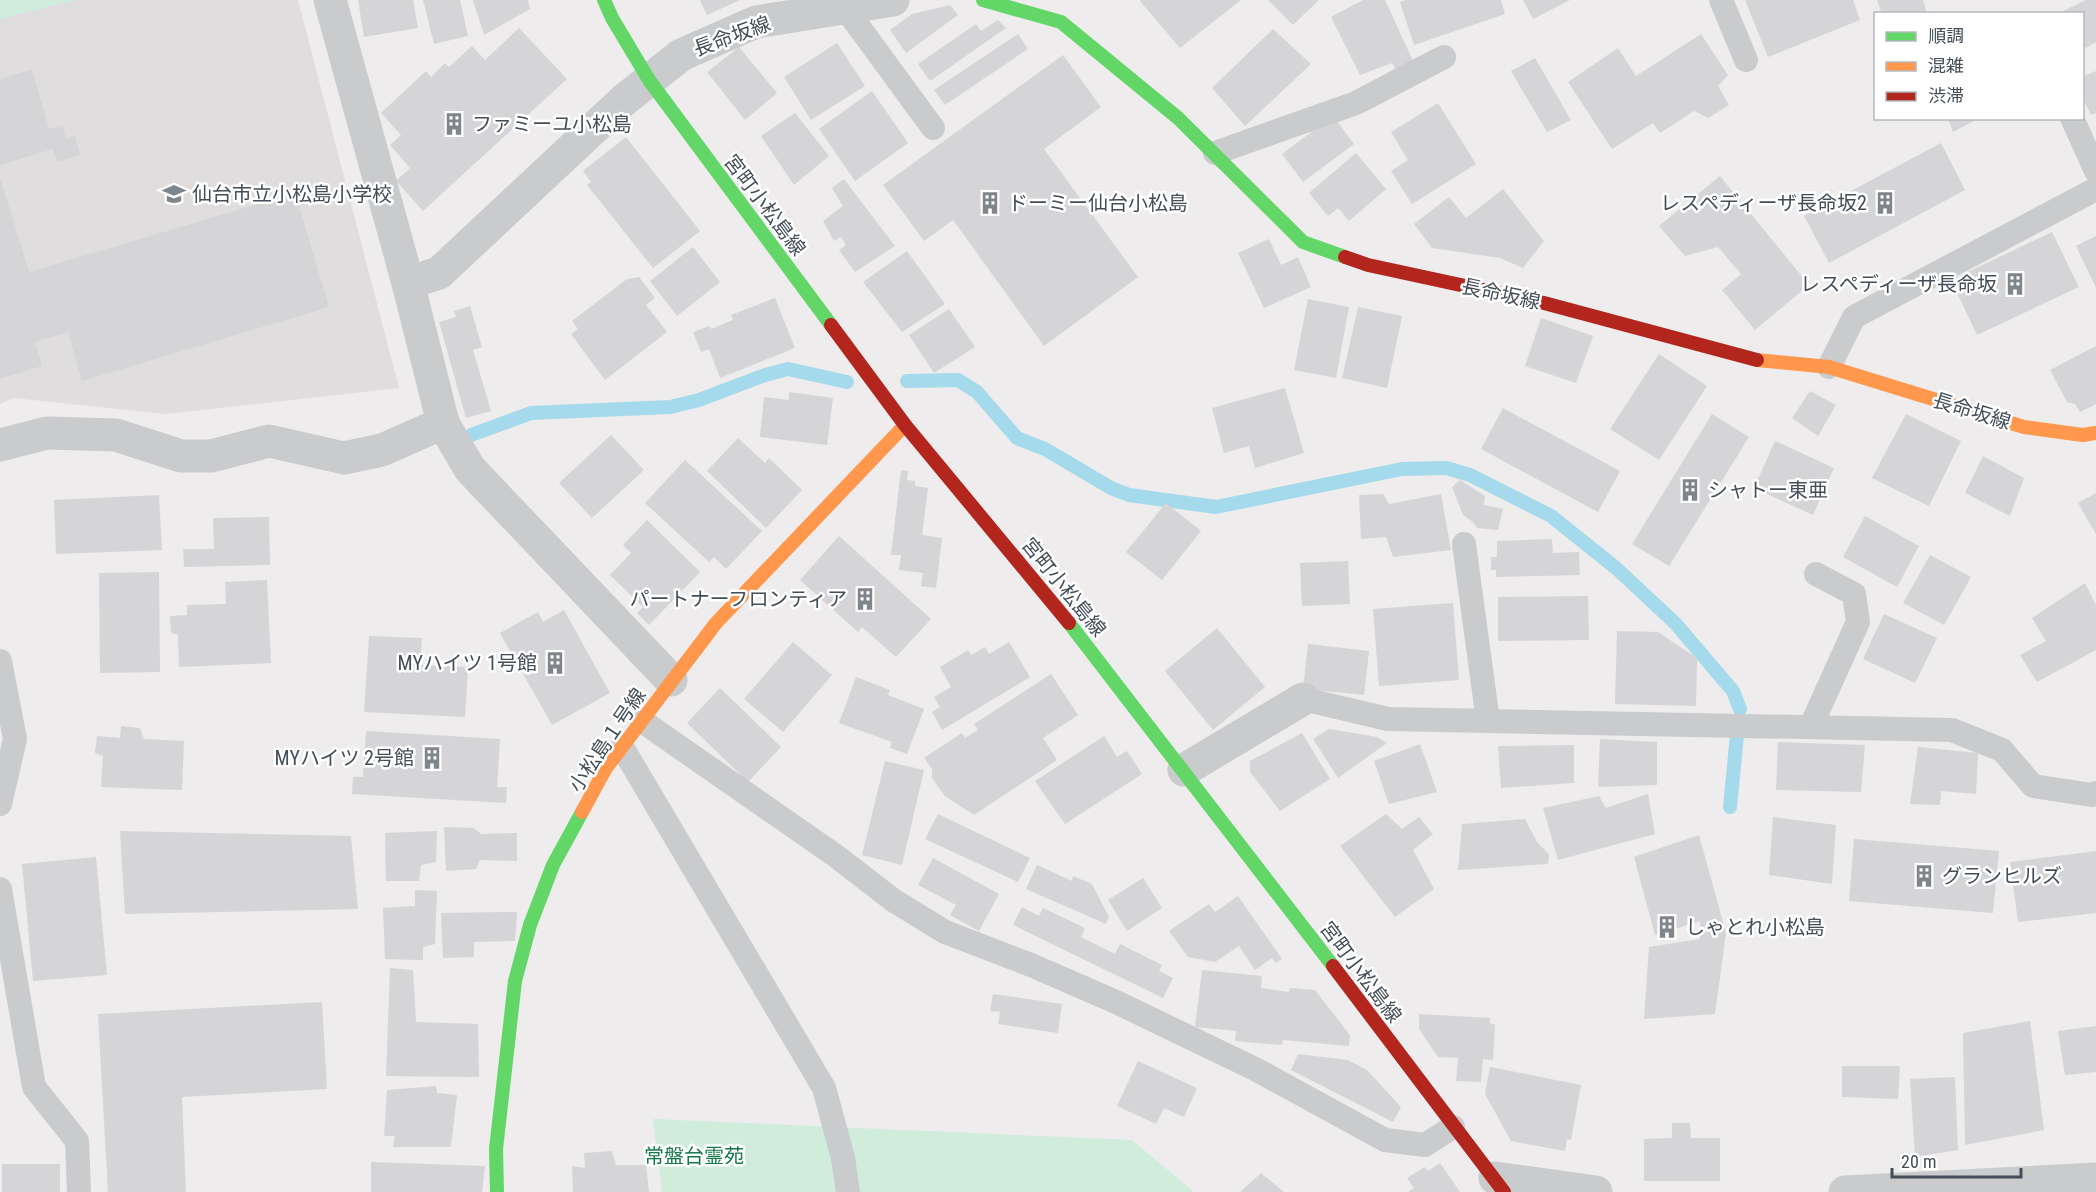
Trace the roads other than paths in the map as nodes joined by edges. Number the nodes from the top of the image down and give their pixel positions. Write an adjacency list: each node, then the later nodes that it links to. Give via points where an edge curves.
1 (330, 0): 15 (street)
2 (604, 0): 9 (street, 宮町小松島線)
3 (893, 0): 6 (street, 長命坂線)
4 (983, 0): 12 (street, 長命坂線, via 1061,22)
5 (1721, 0): 8 (lane)
6 (844, 8): 9 (street, 長命坂線, via 756,22 681,55); 11 (lane)
7 (1444, 57): 12 (lane, via 1356,103)
8 (1746, 60)
9 (650, 80): 15 (street, 長命坂線, via 439,273); 18 (street, 宮町小松島線)
10 (2073, 120): 13 (lane)
11 (933, 128)
12 (1215, 153): 16 (street, 長命坂線, via 1303,242 1368,265 1544,303 1759,361)
13 (2096, 171)
14 (2096, 189): 16 (lane, via 1854,318)
15 (408, 283): 17 (street)
16 (1829, 367): 19 (street, 長命坂線, via 2024,427)
17 (443, 423): 20 (street, via 382,450 344,458 270,441 211,456 181,456 116,435 47,433); 24 (street, via 470,469)
18 (905, 425): 24 (street, 小松島１号線, via 716,623); 30 (street, 宮町小松島線, via 1051,599)
19 (2096, 434)
20 (0, 445)
21 (1464, 544): 27 (lane)
22 (1816, 574): 28 (lane, via 1854,594 1858,622)
23 (0, 662): 32 (lane, via 15,739)
24 (671, 680): 26 (street, 小松島１号線)
25 (1303, 699): 27 (lane, via 1388,719); 30 (street)
26 (642, 721): 29 (street, 小松島１号線); 34 (lane, via 893,900 945,932 1116,1002 1255,1069 1385,1140 1425,1145)
27 (1488, 721): 28 (lane)
28 (1812, 726): 31 (lane, via 1952,730 2002,750 2033,786)
29 (622, 747): 39 (street, 小松島１号線, via 606,768 553,866 530,925 515,981 496,1149); 40 (lane, via 824,1088)
30 (1184, 770): 34 (street, 宮町小松島線)
31 (2096, 793)
32 (0, 804)
33 (0, 889): 38 (lane, via 34,1087 77,1142)
34 (1453, 1127): 36 (street, 宮町小松島線)
35 (2096, 1179): 37 (street)
36 (1500, 1185): 41 (street)
37 (2041, 1187): 42 (street)
38 (79, 1192)
39 (498, 1192)
40 (848, 1192)
41 (1596, 1192)
42 (1845, 1192)

